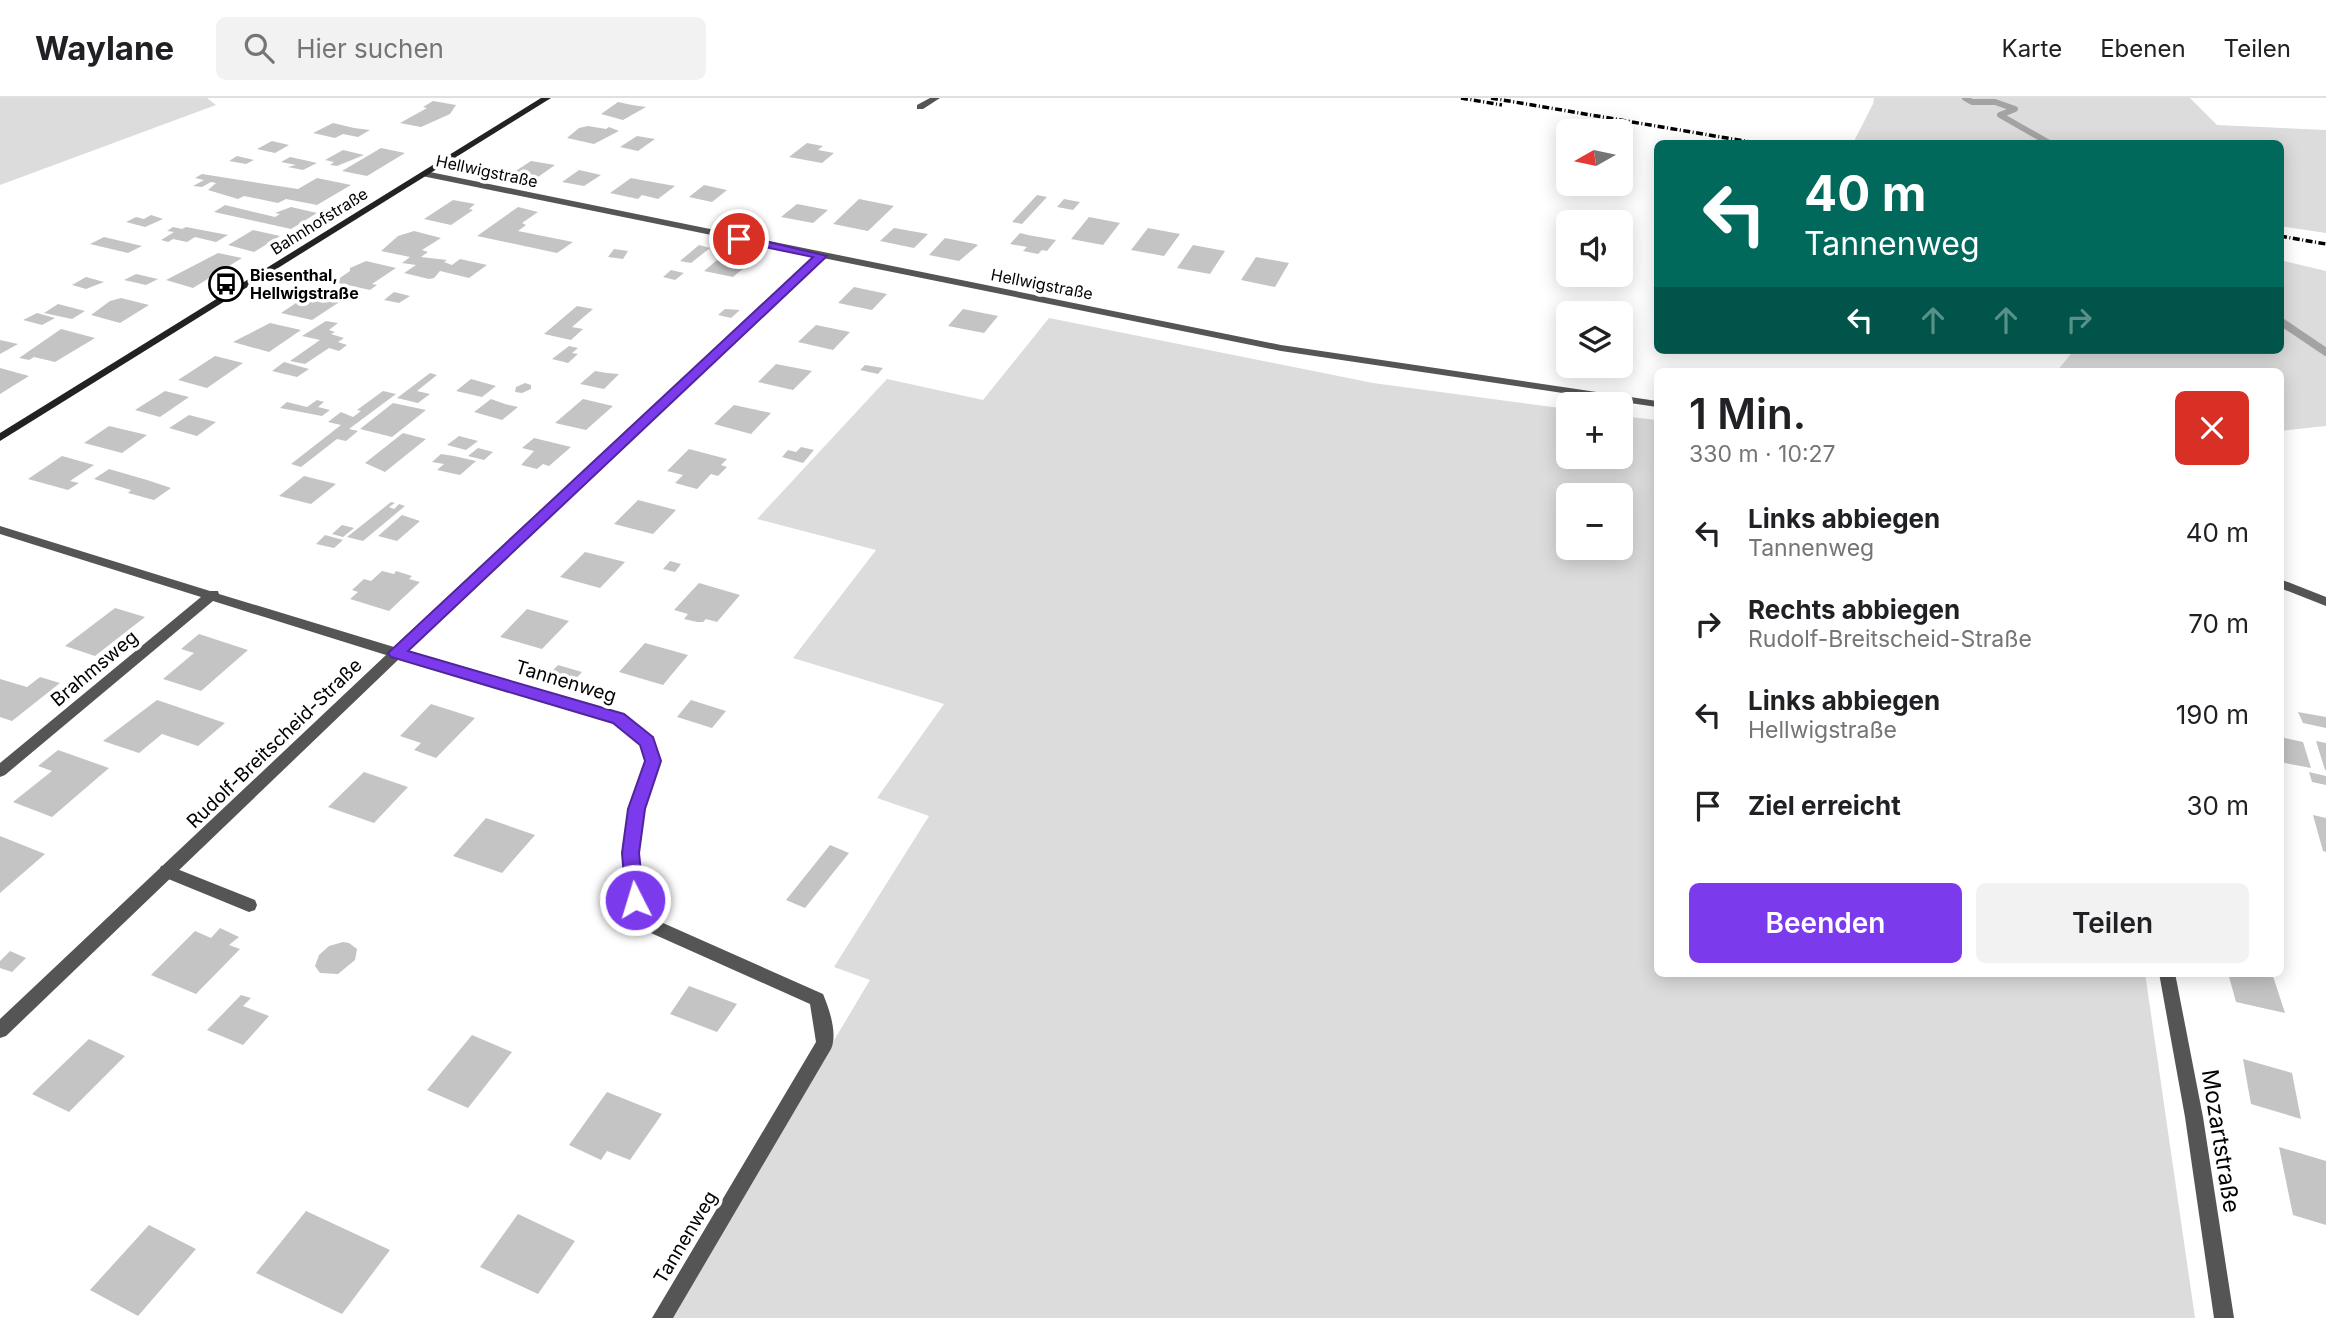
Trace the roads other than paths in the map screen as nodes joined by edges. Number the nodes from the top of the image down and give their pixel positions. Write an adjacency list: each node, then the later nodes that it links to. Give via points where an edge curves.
1 (547, 98): 4 (main road, Bahnhofstraße)
2 (936, 98): 3 (street)
3 (920, 107)
4 (425, 174): 5 (street, Hellwigstraße); 7 (main road, Bahnhofstraße)
5 (821, 256): 6 (street, Hellwigstraße, via 1320,355); 12 (street, Rudolf-Breitscheid-Straße)
6 (1654, 404)
7 (0, 438)
8 (0, 530): 10 (street, Tannenweg)
9 (2284, 585): 11 (street)
10 (213, 594): 12 (street, Tannenweg); 13 (street, Brahmsweg)
11 (2326, 602)
12 (396, 653): 14 (street, Rudolf-Breitscheid-Straße); 18 (street, Tannenweg, via 618,718 647,741 653,761 636,809 630,853 635,900 648,924 817,999 825,1043)
13 (0, 771)
14 (167, 872): 15 (street); 17 (street, Rudolf-Breitscheid-Straße)
15 (249, 905)
16 (2168, 977): 19 (street, Mozartstraße)
17 (0, 1030)
18 (662, 1318)
19 (2224, 1318)

